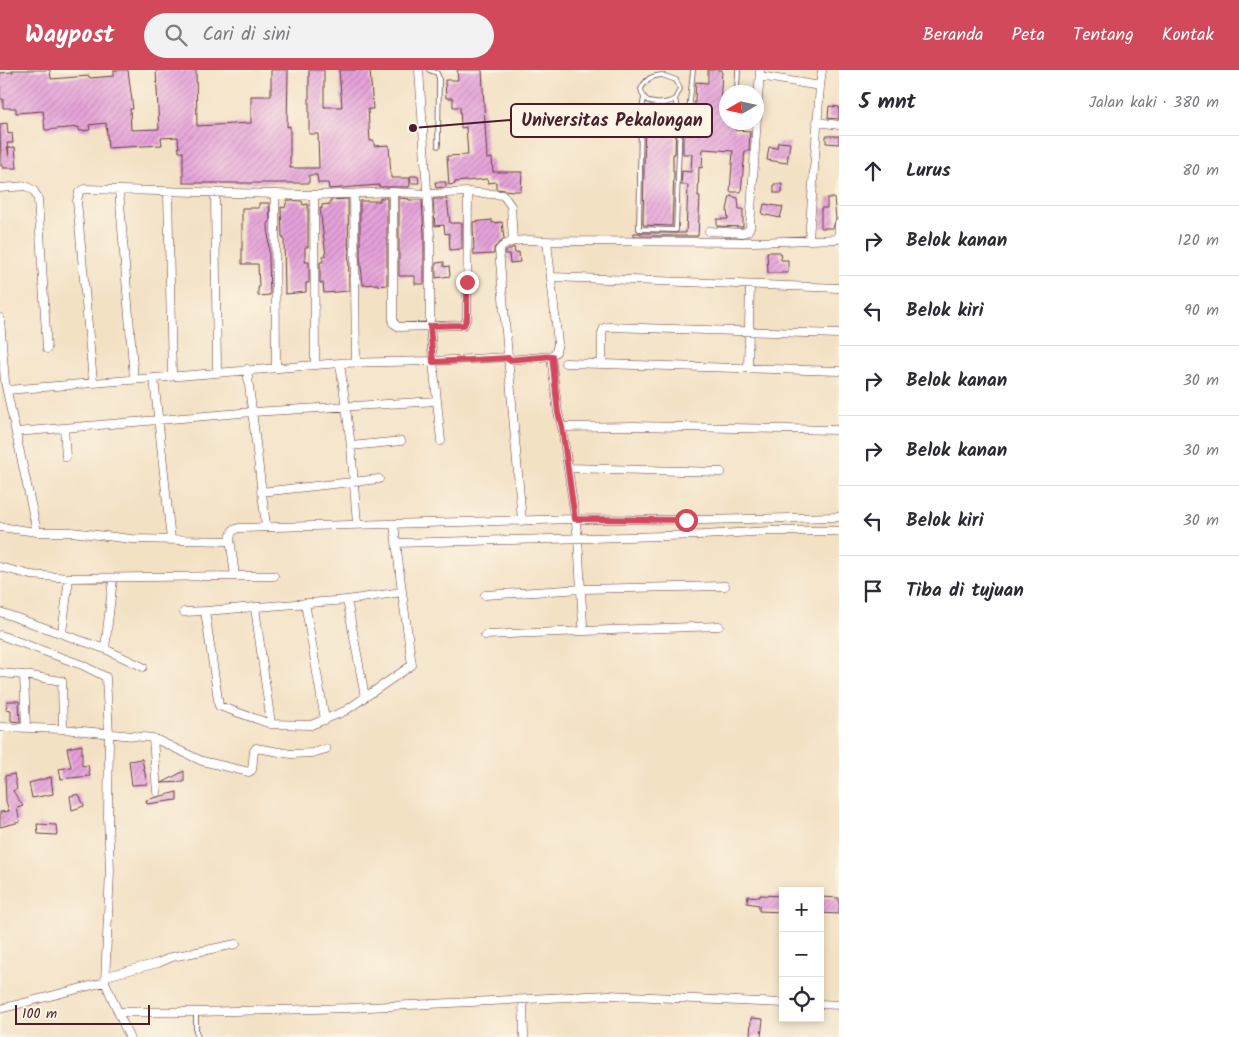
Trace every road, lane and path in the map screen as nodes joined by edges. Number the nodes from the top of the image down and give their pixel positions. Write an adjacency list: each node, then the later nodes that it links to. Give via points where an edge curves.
1 (419, 70): 23 (street)
2 (429, 70): 15 (lane, via 437,73 439,78)
3 (693, 70): 12 (lane)
4 (738, 70): 8 (lane)
5 (822, 70): 9 (street)
6 (662, 72): 10 (lane, via 644,82 641,89); 11 (lane, via 676,80 680,89)
7 (760, 73): 9 (street); 27 (street, via 750,227 744,233)
8 (737, 85)
9 (820, 86): 13 (street)
10 (644, 97): 11 (lane, via 659,104); 11 (lane, via 639,228 676,230 680,121)
11 (675, 99)
12 (688, 122)
13 (817, 122): 14 (street); 28 (street)
14 (839, 126)
15 (438, 146)
16 (0, 188): 39 (street, via 26,186 38,199)
17 (119, 190): 18 (street); 56 (street); 57 (street, via 84,189 78,192)
18 (168, 192): 21 (street); 54 (street)
19 (393, 192): 22 (street); 23 (street); 36 (street, via 393,324 399,327)
20 (468, 192): 23 (street); 30 (street, via 503,195 511,206); 36 (street, via 467,318 464,325)
21 (215, 193): 24 (street); 53 (street)
22 (354, 194): 25 (street); 44 (street)
23 (428, 194): 36 (street)
24 (275, 195): 25 (street); 49 (street)
25 (314, 195): 47 (street)
26 (839, 223): 29 (street)
27 (709, 231)
28 (808, 239): 29 (street); 31 (street, via 754,242)
29 (839, 239)
30 (513, 241): 31 (street); 41 (street, via 499,250)
31 (547, 241): 32 (street)
32 (552, 277): 33 (street); 40 (street, via 558,342)
33 (750, 286): 34 (street); 37 (street)
34 (839, 288)
35 (0, 320): 48 (street)
36 (430, 326): 42 (street)
37 (750, 331): 38 (street); 46 (street, via 604,328); 50 (street)
38 (839, 334)
39 (47, 349)
40 (552, 356): 41 (street); 63 (street)
41 (509, 359): 42 (street); 78 (street)
42 (433, 362): 44 (street); 59 (street)
43 (340, 363): 44 (street); 47 (street); 60 (street)
44 (356, 363)
45 (565, 363): 46 (street)
46 (602, 364): 50 (street)
47 (315, 365): 49 (street)
48 (1, 366): 58 (street)
49 (276, 367): 51 (street)
50 (748, 368): 52 (street)
51 (247, 369): 53 (street); 61 (street)
52 (839, 371)
53 (217, 373): 54 (street)
54 (172, 376): 55 (street)
55 (154, 378): 56 (street); 62 (street)
56 (134, 379): 57 (street)
57 (94, 382): 58 (street)
58 (7, 390): 66 (street)
59 (437, 401): 60 (street); 67 (street)
60 (345, 406): 61 (street); 69 (street)
61 (253, 412): 62 (street); 75 (street)
62 (160, 420): 64 (street); 86 (street)
63 (562, 427): 65 (street); 71 (street)
64 (64, 428): 66 (street); 70 (street)
65 (839, 430)
66 (16, 432): 83 (street)
67 (441, 440)
68 (401, 441): 69 (street)
69 (351, 446): 74 (street)
70 (66, 457)
71 (568, 468): 72 (street); 77 (street)
72 (721, 472)
73 (379, 479): 74 (street)
74 (354, 482): 75 (street); 79 (street)
75 (261, 492): 81 (street)
76 (839, 517): 77 (street)
77 (575, 519): 78 (street); 85 (street)
78 (522, 521): 80 (street)
79 (357, 524): 80 (street); 81 (street)
80 (394, 524): 88 (street)
81 (266, 526): 87 (street, via 236,529 230,534)
82 (0, 527): 83 (street)
83 (37, 532): 86 (street)
84 (839, 532): 85 (street, via 770,531)
85 (578, 538): 88 (street); 95 (street)
86 (171, 540): 87 (street)
87 (230, 541): 90 (street)
88 (396, 542): 96 (street)
89 (0, 567): 92 (street, via 31,575)
90 (235, 576): 91 (street); 93 (street)
91 (274, 576)
92 (69, 578): 93 (street); 106 (street)
93 (113, 579): 109 (street)
94 (725, 586): 95 (street)
95 (582, 589): 97 (street); 105 (street)
96 (402, 592): 98 (street); 113 (street, via 412,663)
97 (485, 595)
98 (347, 600): 99 (street); 113 (street)
99 (304, 603): 100 (street); 114 (street)
100 (255, 608): 101 (street); 115 (street)
101 (205, 611): 103 (street); 115 (street, via 219,706)
102 (0, 612): 106 (street)
103 (184, 612)
104 (719, 626): 105 (street)
105 (585, 631): 108 (street)
106 (62, 633): 109 (street)
107 (0, 635): 119 (street, via 105,676)
108 (485, 635)
109 (105, 649): 110 (street)
110 (143, 667)
111 (0, 673): 112 (street)
112 (24, 675): 117 (street); 118 (street, via 62,681)
113 (365, 697): 114 (street)
114 (325, 720): 115 (street, via 311,725)
115 (271, 724)
116 (0, 727): 117 (street)
117 (26, 728): 118 (street)
118 (63, 729): 119 (street)
119 (109, 734): 120 (street); 124 (street, via 110,871)
120 (153, 738): 121 (street, via 202,761 249,772 256,748 291,754); 122 (street)
121 (326, 749)
122 (156, 792)
123 (236, 944): 124 (street, via 172,957)
124 (106, 979): 129 (street); 130 (street)
125 (523, 1000): 126 (street, via 609,995); 131 (street); 134 (street)
126 (779, 1003)
127 (824, 1004): 128 (street)
128 (839, 1005)
129 (0, 1009)
130 (120, 1012): 131 (street); 132 (street)
131 (196, 1012): 133 (lane)
132 (130, 1037)
133 (198, 1037)
134 (524, 1037)

